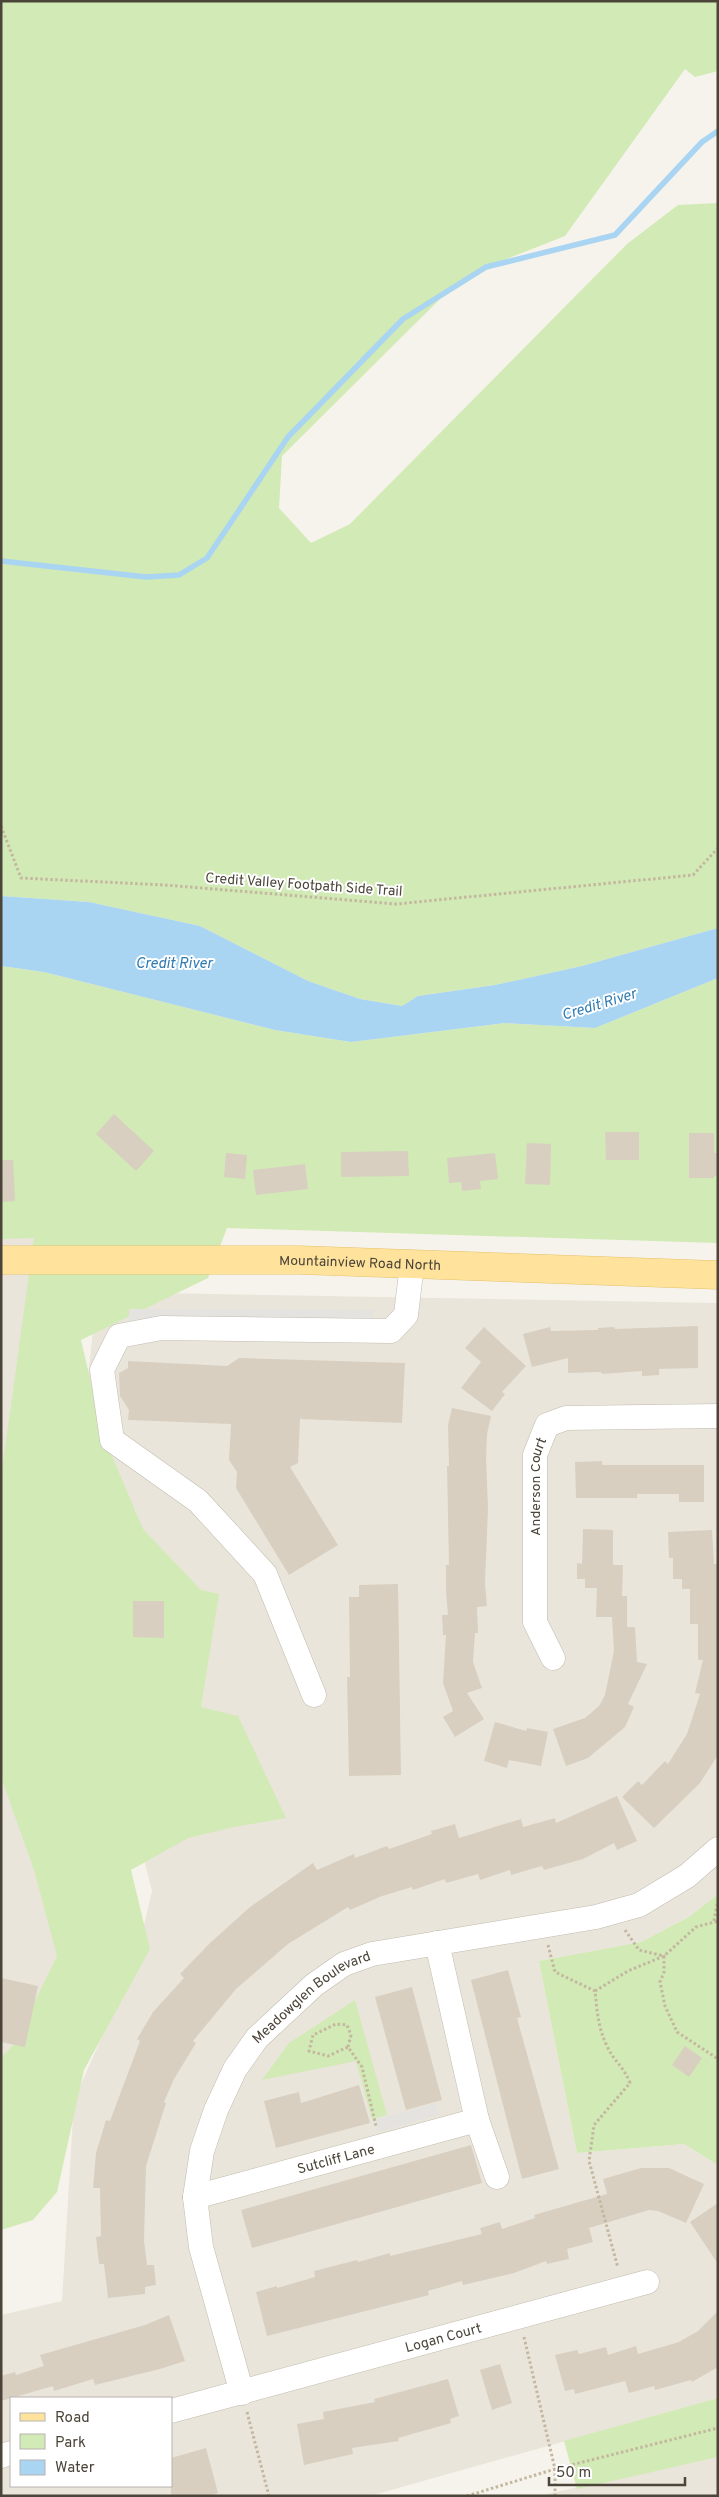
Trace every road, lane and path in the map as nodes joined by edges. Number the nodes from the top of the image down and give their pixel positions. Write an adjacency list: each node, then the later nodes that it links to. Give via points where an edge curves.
1 (1, 826): 2 (path, Credit Valley Footpath Side Trail, via 21,878 165,885 396,904 693,875)
2 (718, 848)
3 (1, 1260): 4 (main road, Mountainview Road North, via 299,1260)
4 (412, 1264): 5 (main road, Mountainview Road North); 8 (street, via 406,1315 391,1331 162,1328 119,1336 102,1370 112,1440 198,1501 265,1574)
5 (718, 1275)
6 (718, 1416): 7 (street, Anderson Court, via 566,1418 547,1425 534,1455 535,1622)
7 (553, 1658)
8 (314, 1695)
9 (718, 1849): 11 (street, Meadowglen Boulevard, via 687,1876 639,1905)
10 (718, 1900): 12 (path)
11 (616, 1911): 13 (street, Meadowglen Boulevard); 15 (path, via 629,1938 639,1950)
12 (716, 1921): 15 (path, via 696,1927)
13 (543, 1925): 14 (street, Meadowglen Boulevard); 16 (path, via 555,1972)
14 (437, 1943): 19 (street); 22 (street, Meadowglen Boulevard, via 372,1954 344,1964 314,1985 257,2038 235,2069 216,2110 202,2151)
15 (664, 1956): 16 (path, via 628,1971); 18 (path, via 660,1982 665,2006 677,2032)
16 (595, 1991): 24 (path, via 598,2022 607,2048 626,2070 630,2083 594,2125 589,2161)
17 (348, 2047): 17 (path, via 328,2056 308,2051 313,2035 336,2024 347,2025 351,2035); 20 (path, via 362,2067)
18 (718, 2059)
19 (477, 2120): 20 (street, Sutcliff Lane); 21 (street)
20 (380, 2146): 22 (street, Sutcliff Lane)
21 (498, 2177)
22 (195, 2197): 26 (street, Meadowglen Boulevard, via 201,2247)
23 (647, 2282): 24 (street, Logan Court)
24 (624, 2288): 25 (street, Logan Court)
25 (520, 2317): 26 (street, Logan Court); 29 (path)
26 (242, 2393): 27 (street, Logan Court); 30 (path)
27 (172, 2412)
28 (718, 2428): 29 (path)
29 (555, 2469): 31 (path); 32 (path)
30 (269, 2496)
31 (467, 2496)
32 (555, 2496)

